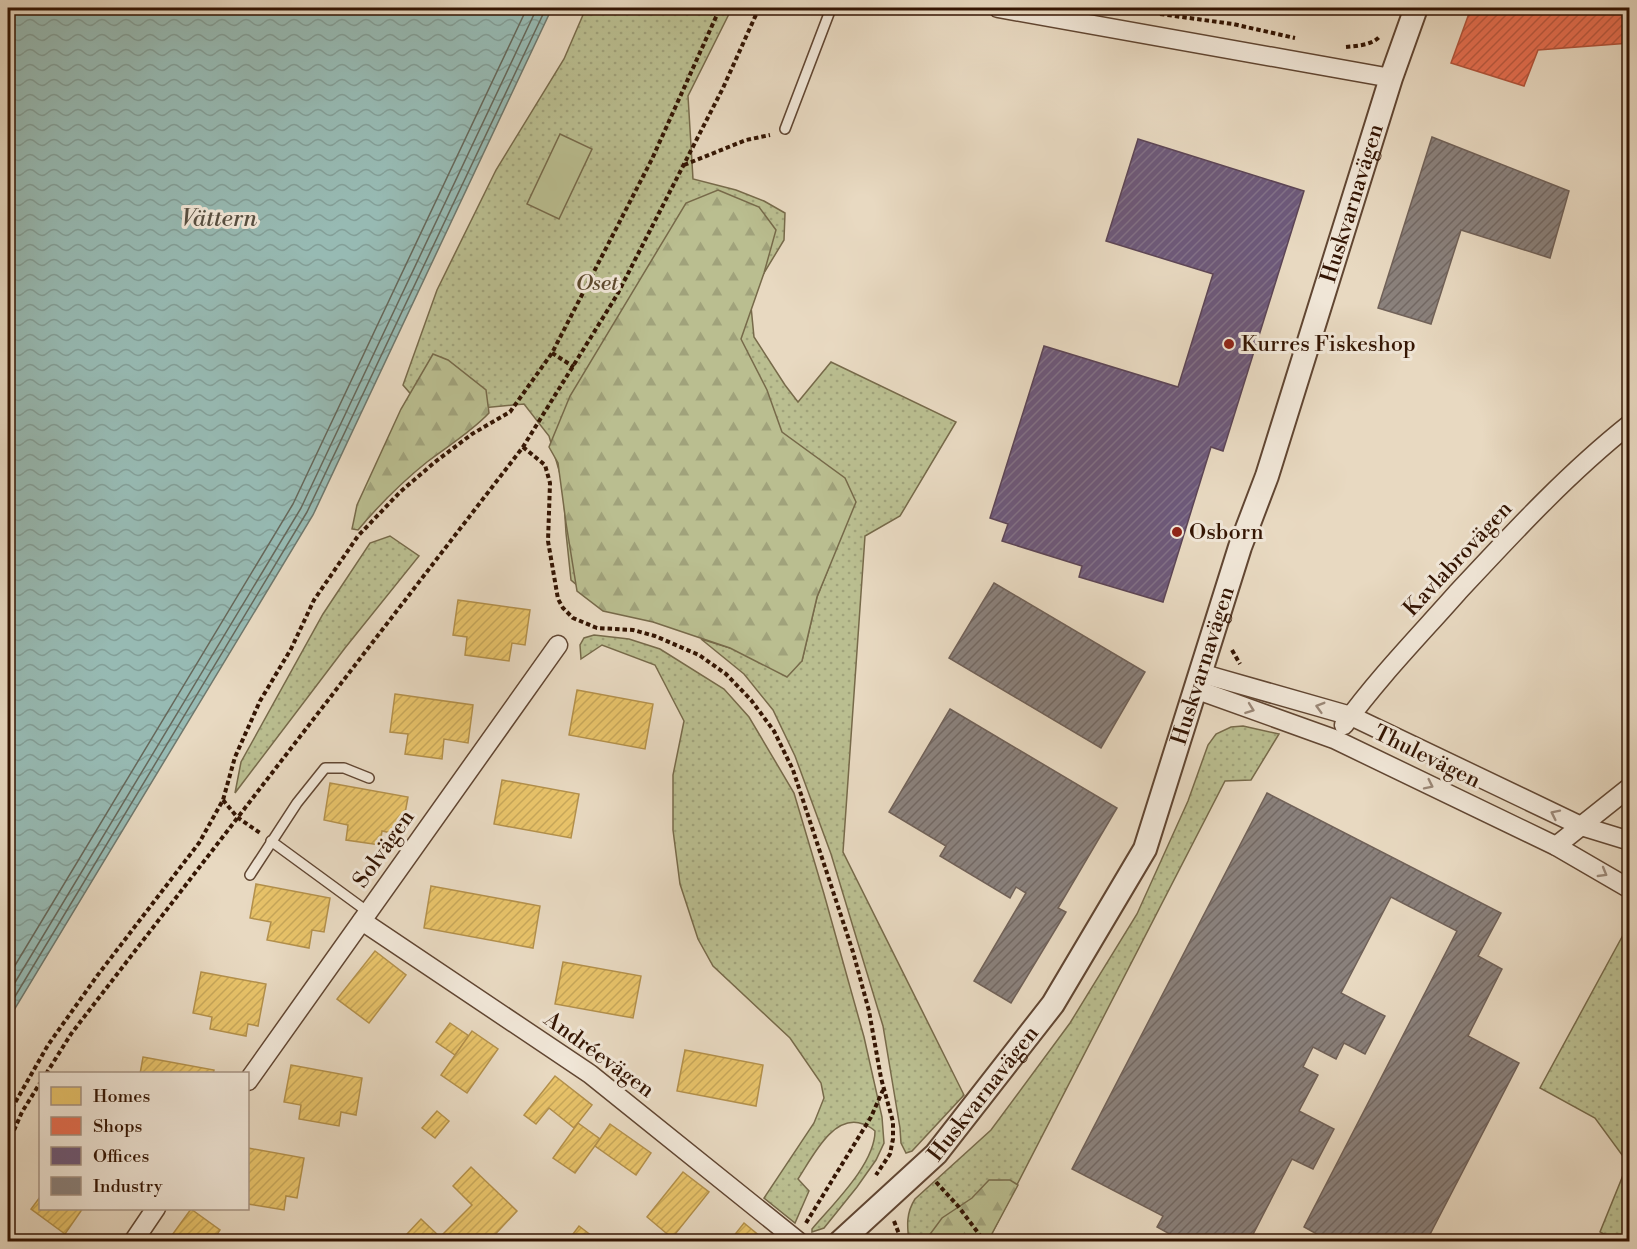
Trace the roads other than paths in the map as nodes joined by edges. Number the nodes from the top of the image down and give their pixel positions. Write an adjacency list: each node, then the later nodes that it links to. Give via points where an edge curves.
1 (833, 8): 5 (lane)
2 (998, 8): 4 (street)
3 (1416, 8): 4 (street, Huskvarnavägen)
4 (1390, 78): 8 (street, Huskvarnavägen, via 1267,476)
5 (785, 129)
6 (1629, 424): 9 (street, Kavlabrovägen, via 1599,448 1503,543)
7 (558, 645): 19 (street, Solvägen)
8 (1198, 681): 9 (street, Thulevägen, one-way to 8); 10 (street, Thulevägen, one-way to 10); 24 (street, Huskvarnavägen, via 1145,849 1053,1004 936,1154)
9 (1351, 716): 10 (street, Kavlabrovägen); 13 (street, Thulevägen, one-way to 9)
10 (1334, 739): 16 (street, Thulevägen, one-way to 16)
11 (369, 778): 14 (lane, via 344,768 325,768)
12 (1629, 787): 13 (street)
13 (1581, 826): 15 (street, Thulevägen); 16 (street)
14 (271, 841): 17 (lane); 19 (lane)
15 (1629, 841)
16 (1556, 846): 18 (street, Thulevägen, one-way to 18)
17 (250, 875)
18 (1629, 888)
19 (365, 916): 20 (street, Solvägen); 22 (street, Andréevägen, via 590,1074)
20 (249, 1080)
21 (155, 1210): 23 (street)
22 (798, 1240)
23 (133, 1242)
24 (840, 1242)

